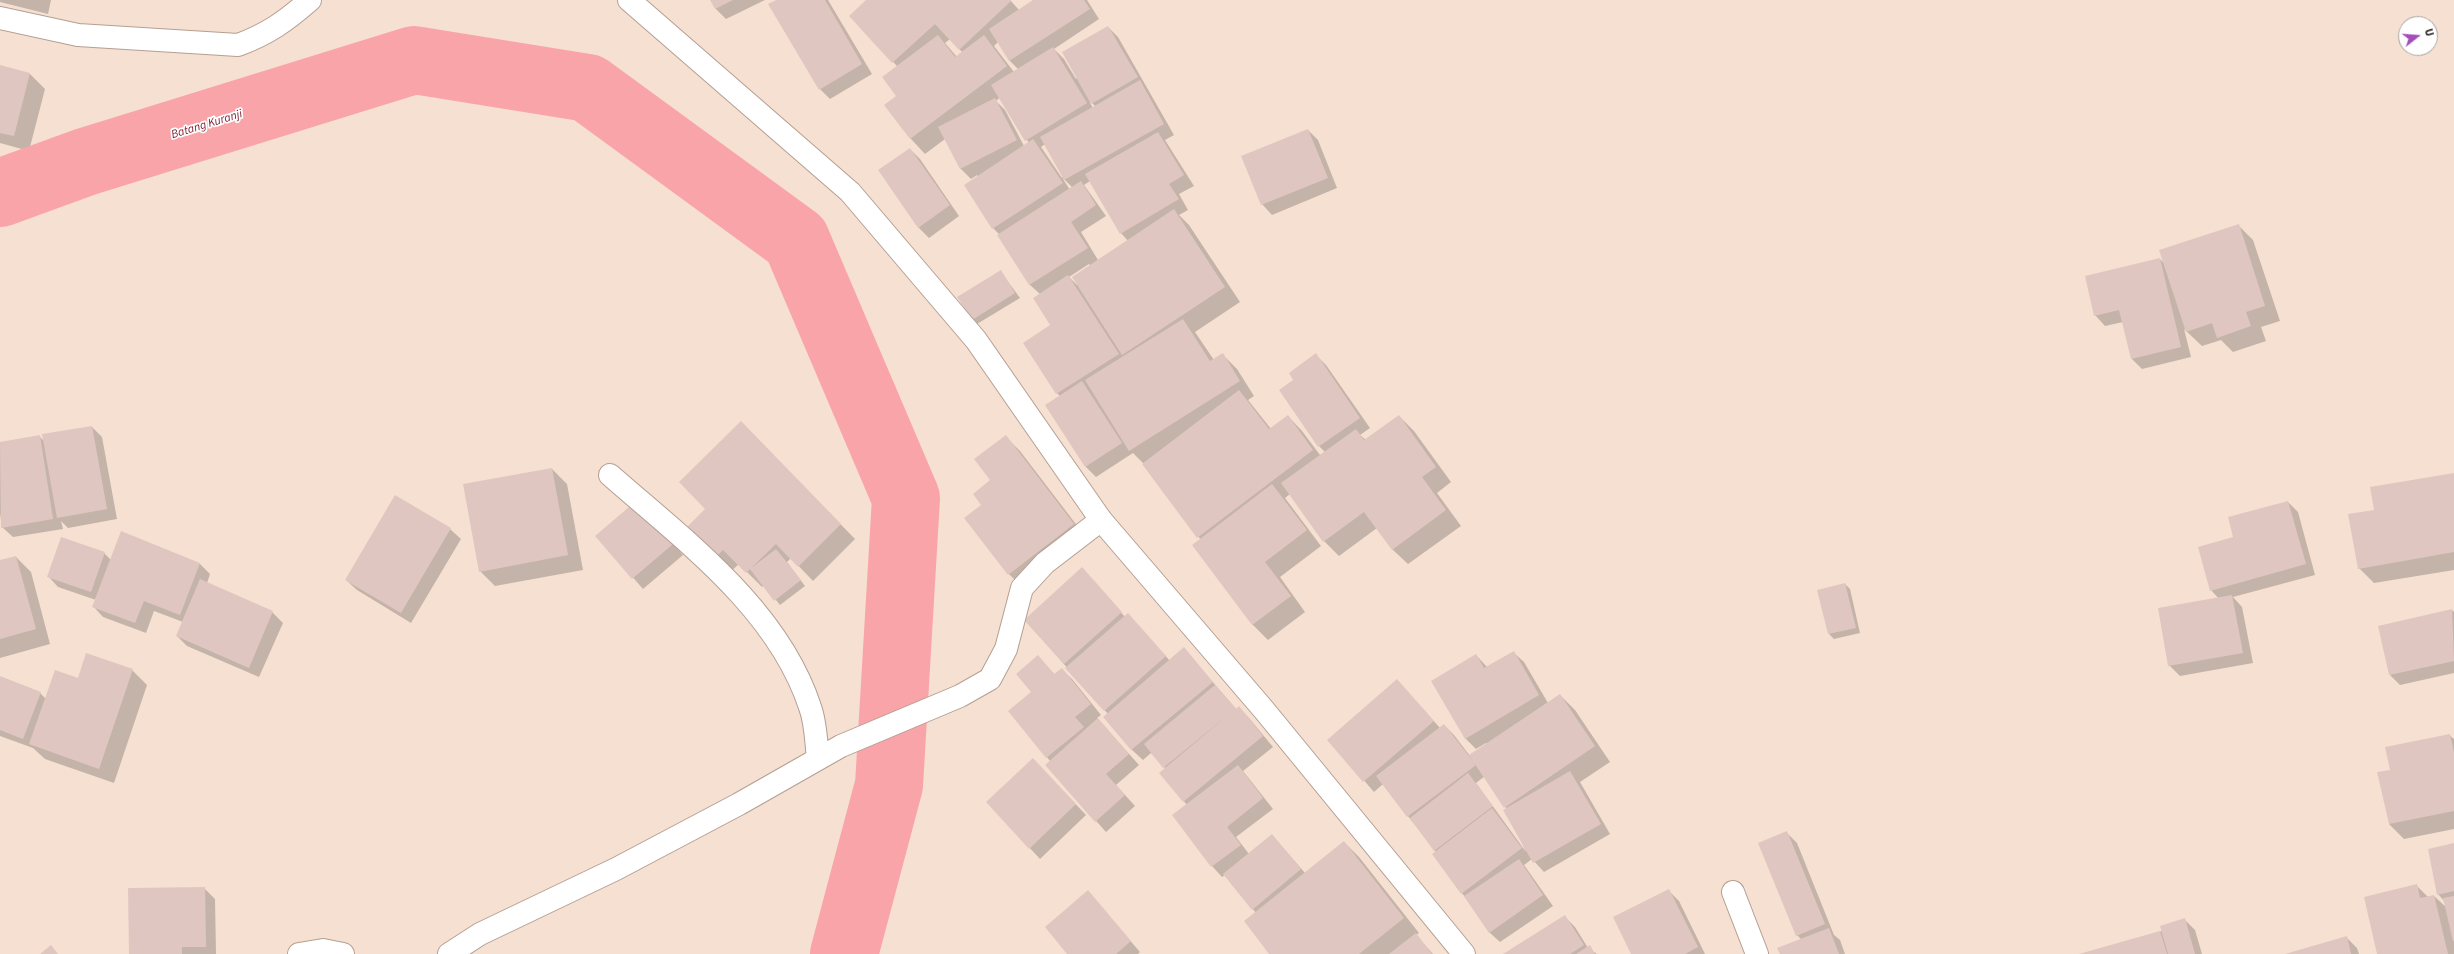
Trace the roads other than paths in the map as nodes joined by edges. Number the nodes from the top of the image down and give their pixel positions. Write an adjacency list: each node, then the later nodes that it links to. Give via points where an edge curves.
1 (310, 0): 3 (street, via 284,23 258,38 238,45 78,35)
2 (629, 0): 5 (street, via 850,192 976,340)
3 (0, 18)
4 (610, 474): 6 (street, via 718,572 763,618 783,649 811,708)
5 (1101, 520): 6 (street, via 1045,563 1022,588 1006,649 990,679 960,696 841,746); 11 (street, via 1264,710)
6 (818, 759): 10 (street, via 616,869 480,934)
7 (1733, 892): 12 (street)
8 (299, 954): 9 (street, via 323,950)
9 (344, 954)
10 (449, 954)
11 (1464, 954)
12 (1757, 954)

